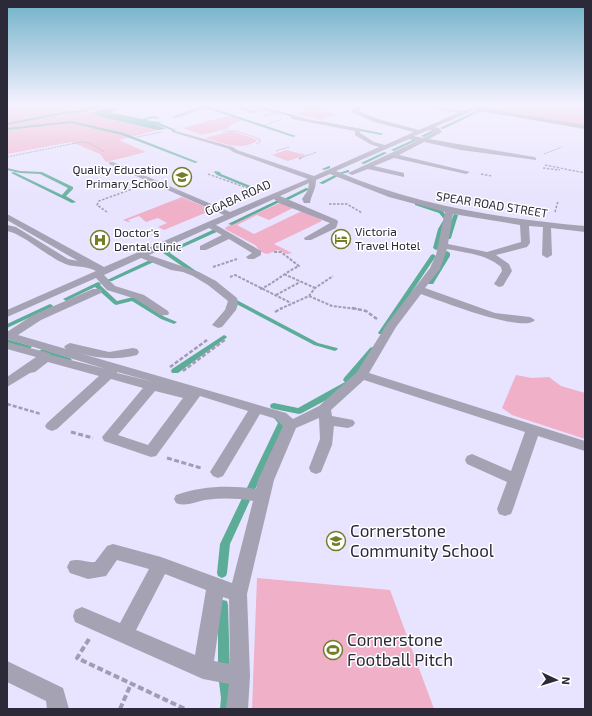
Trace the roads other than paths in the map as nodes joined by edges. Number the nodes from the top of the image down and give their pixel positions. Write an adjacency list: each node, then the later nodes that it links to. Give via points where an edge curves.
1 (199, 138): 21 (street)
2 (364, 138): 8 (street)
3 (384, 138): 8 (street)
4 (399, 138): 9 (street, GGABA ROAD)
5 (421, 138): 7 (street)
6 (428, 138): 7 (street)
7 (425, 140): 11 (street); 13 (street)
8 (372, 143): 9 (street)
9 (385, 147): 12 (street, GGABA ROAD)
10 (488, 147): 11 (street, via 467,145)
11 (461, 148): 14 (street)
12 (376, 151): 13 (street); 17 (street, GGABA ROAD)
13 (394, 155): 16 (street); 18 (street)
14 (534, 159)
15 (111, 164): 25 (street)
16 (369, 166): 19 (street); 20 (street)
17 (329, 171): 21 (street, GGABA ROAD); 24 (street, SPEAR ROAD STREET, via 388,195)
18 (466, 172)
19 (352, 173)
20 (401, 176)
21 (313, 178): 22 (street, GGABA ROAD); 23 (street, via 312,190)
22 (274, 195): 25 (street, GGABA ROAD); 33 (street, via 282,201 334,222 333,226)
23 (307, 198)
24 (449, 212): 27 (street, SPEAR ROAD STREET); 34 (street)
25 (230, 214): 28 (street, GGABA ROAD)
26 (7, 216): 40 (street)
27 (524, 222): 29 (street, SPEAR ROAD STREET); 37 (street, via 524,245)
28 (208, 224): 32 (street); 36 (street, GGABA ROAD)
29 (547, 226): 31 (street, SPEAR ROAD STREET); 38 (street)
30 (7, 228): 40 (street, via 13,229 65,261)
31 (585, 229)
32 (229, 235): 35 (street); 39 (street, via 258,253)
33 (308, 238)
34 (443, 246): 37 (street); 43 (street, via 435,269)
35 (203, 248)
36 (142, 254): 41 (street, GGABA ROAD); 50 (street, via 174,268 185,269 212,283 233,300 230,311)
37 (486, 255): 42 (street, via 503,262 506,266 507,271)
38 (547, 255)
39 (251, 257)
40 (89, 264): 41 (street)
41 (101, 273): 45 (street, GGABA ROAD); 47 (street, via 111,288 140,297)
42 (499, 284)
43 (418, 289): 49 (street, via 493,316); 58 (street, via 391,326)
44 (97, 291): 46 (street)
45 (48, 296): 46 (street); 48 (street, GGABA ROAD)
46 (65, 306): 51 (street, via 28,323 13,332)
47 (164, 313)
48 (7, 314)
49 (530, 320)
50 (218, 325)
51 (8, 339): 52 (street)
52 (35, 349): 53 (street); 59 (street, via 45,356)
53 (52, 350): 54 (street, via 62,345 115,357); 55 (street)
54 (133, 352)
55 (117, 368): 57 (street); 60 (street)
56 (31, 369): 57 (street, via 46,358)
57 (106, 375): 60 (street); 65 (street)
58 (362, 375): 63 (street); 67 (street)
59 (7, 383)
60 (153, 383): 61 (street); 61 (street, via 113,439 152,452); 64 (street, via 168,382)
61 (191, 397): 62 (street)
62 (253, 414): 64 (street, via 259,419); 71 (street)
63 (325, 414): 64 (street); 66 (street); 70 (street, via 328,441)
64 (286, 420): 73 (street, via 285,435)
65 (55, 423)
66 (348, 423)
67 (533, 430): 68 (street); 72 (street)
68 (585, 446)
69 (472, 460): 72 (street)
70 (316, 468)
71 (218, 472)
72 (515, 479): 75 (street)
73 (262, 496): 74 (street, via 248,496 236,492 205,494); 79 (street)
74 (182, 499)
75 (505, 509)
76 (161, 565): 77 (street, via 113,552 100,570 88,571); 78 (street); 81 (street)
77 (76, 567)
78 (216, 586): 79 (street); 82 (street)
79 (238, 594): 84 (street)
80 (82, 616): 81 (street)
81 (124, 634): 82 (street)
82 (203, 669): 84 (street)
83 (7, 671): 85 (street, via 56,695)
84 (240, 676): 86 (street)
85 (58, 709)
86 (238, 709)

